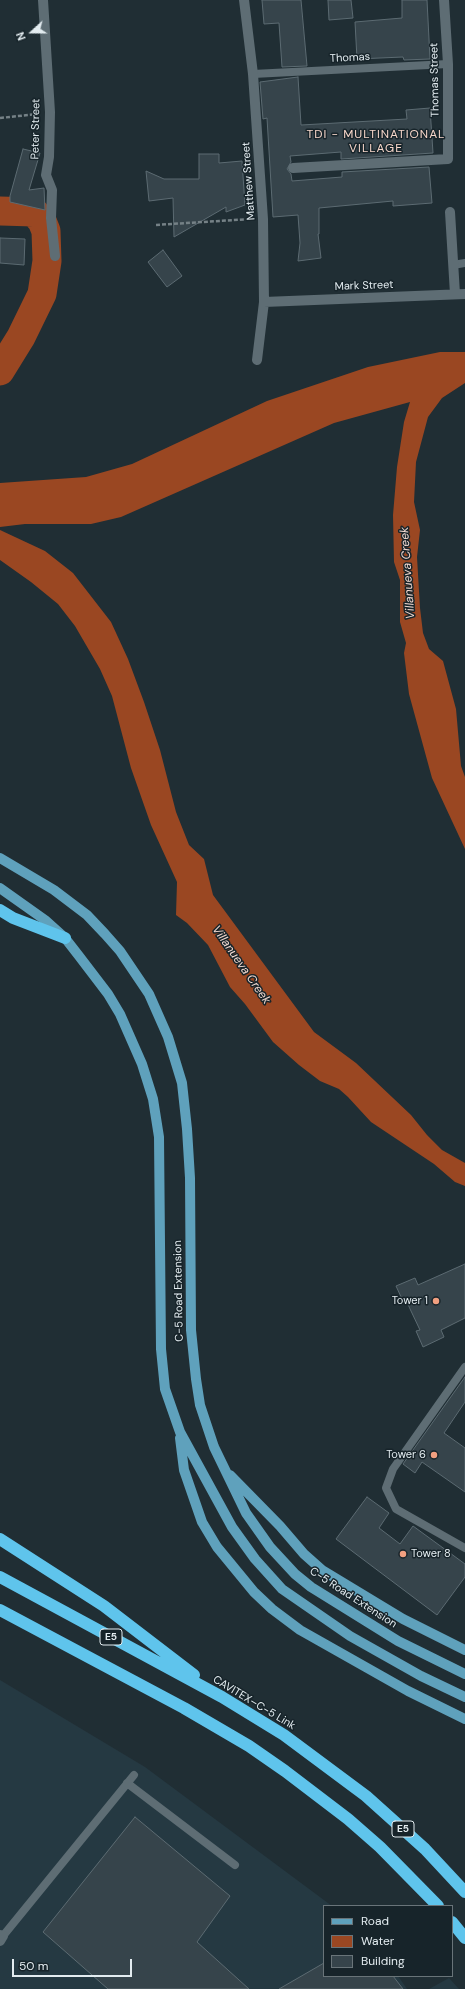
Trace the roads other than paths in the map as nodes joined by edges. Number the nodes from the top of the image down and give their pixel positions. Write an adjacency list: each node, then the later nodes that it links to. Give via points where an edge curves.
1 (43, 0): 8 (street, Peter Street, via 50,112 46,175 52,190 51,218)
2 (244, 0): 5 (street, Matthew Street)
3 (444, 0): 4 (street, Thomas Street)
4 (448, 64): 5 (lane, Thomas); 6 (street, Thomas Street, via 448,159)
5 (253, 74): 12 (street, Matthew Street, via 263,219)
6 (293, 168)
7 (450, 212): 10 (street)
8 (55, 256)
9 (465, 263): 10 (lane)
10 (453, 265): 11 (street)
11 (460, 294): 12 (street, Mark Street)
12 (264, 302): 13 (street, Matthew Street)
13 (256, 360)
14 (0, 858): 20 (main road, C-5 Road Extension, via 54,890 105,934 149,994 168,1036 182,1083 187,1129 192,1354 200,1405)
15 (0, 888): 17 (main road, C-5 Road Extension)
16 (0, 910): 17 (highway, via 13,918)
17 (65, 938): 19 (main road, C-5 Road Extension, via 95,975 120,1014 137,1049 153,1098 160,1160 162,1371 168,1400)
18 (465, 1367): 22 (lane, via 393,1469 386,1488 396,1509)
19 (180, 1432): 28 (main road, C-5 Road Extension, via 232,1527 255,1560 282,1589 316,1614 387,1657); 29 (main road, via 184,1470 202,1522 217,1547 254,1592 300,1630 408,1691)
20 (223, 1468): 25 (main road, via 322,1570 403,1619); 26 (main road, C-5 Road Extension, via 246,1513 270,1547 295,1574 327,1598 398,1641)
21 (0, 1538): 27 (highway, via 104,1606)
22 (465, 1548)
23 (0, 1578): 27 (highway, CAVITEX–C-5 Link / E5)
24 (0, 1610): 34 (highway, E5, via 184,1708 249,1746 348,1819)
25 (465, 1650)
26 (465, 1674)
27 (222, 1696): 33 (highway, CAVITEX–C-5 Link / E5, via 290,1739 366,1796 425,1849)
28 (465, 1697)
29 (465, 1719)
30 (134, 1775): 31 (lane)
31 (127, 1783): 32 (lane); 37 (lane)
32 (235, 1865)
33 (465, 1892)
34 (437, 1905)
35 (453, 1923): 36 (highway)
36 (463, 1936)
37 (1, 1937)

